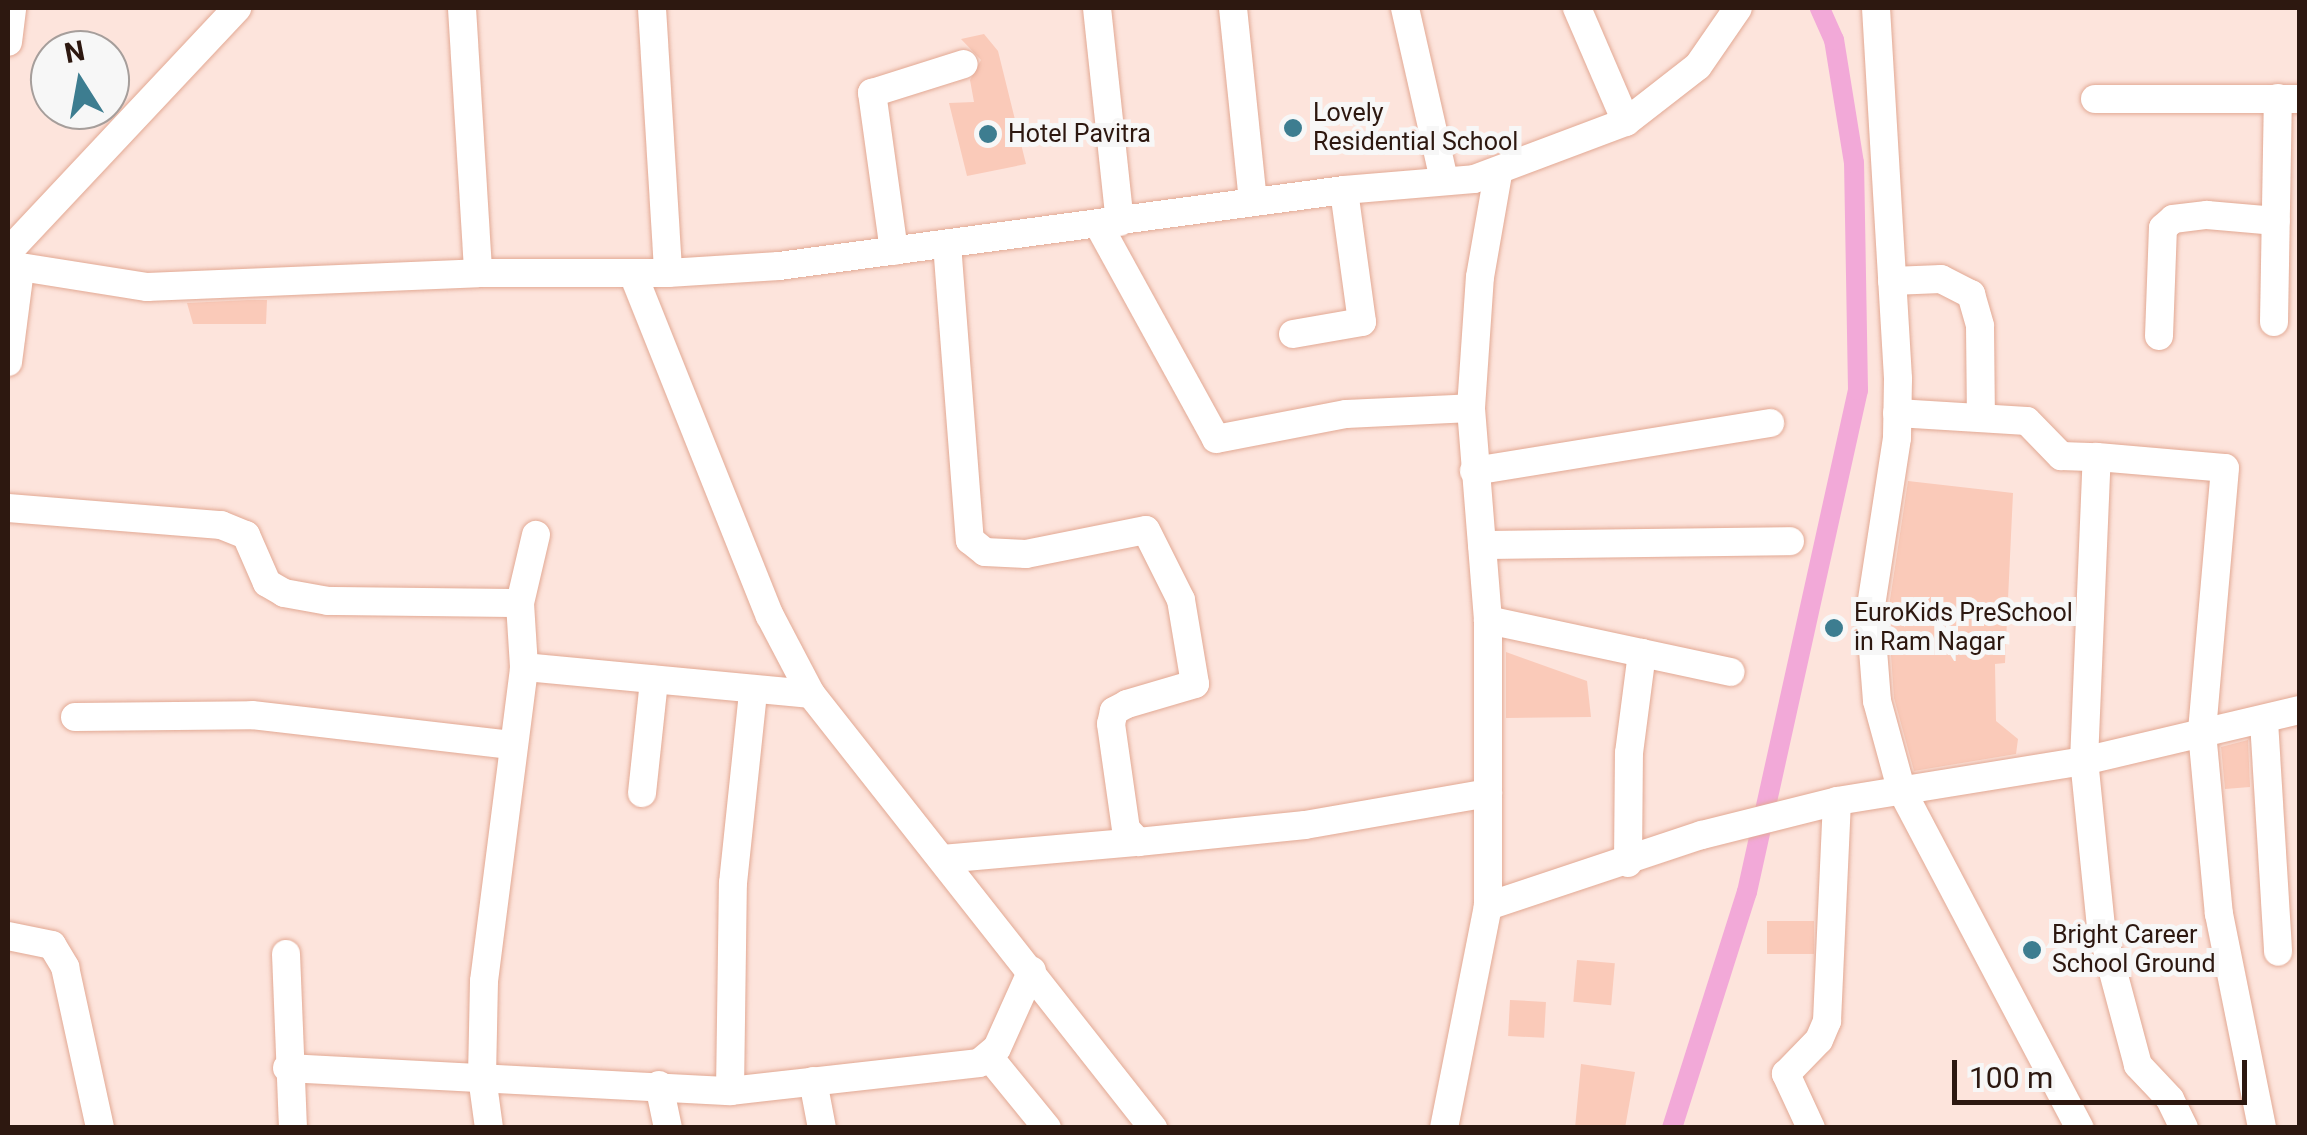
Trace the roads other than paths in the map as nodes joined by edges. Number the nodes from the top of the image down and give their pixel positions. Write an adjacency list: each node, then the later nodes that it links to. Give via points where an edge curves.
1 (12, 8): 11 (street)
2 (237, 8): 24 (street)
3 (462, 8): 25 (street)
4 (652, 8): 26 (street)
5 (1097, 8): 21 (street)
6 (1233, 8): 19 (street)
7 (1405, 8): 17 (street)
8 (1576, 8): 15 (street)
9 (1738, 8): 15 (street, via 1698,66)
10 (1876, 8): 28 (street)
11 (8, 42)
12 (964, 64): 23 (street, via 872,94)
13 (2095, 99): 14 (street)
14 (2289, 99): 20 (street)
15 (1626, 122): 16 (street)
16 (1498, 174): 17 (street); 33 (street, via 1480,277)
17 (1444, 180): 18 (street)
18 (1344, 190): 19 (street); 30 (street, via 1362,322)
19 (1253, 202): 21 (street)
20 (2276, 221): 29 (street); 31 (street, via 2207,214 2172,219 2163,228)
21 (1109, 224): 22 (street); 33 (street, via 1216,439 1346,414)
22 (947, 244): 23 (street); 61 (street, via 970,540 985,552 1026,554 1146,530 1181,600 1195,684 1127,704 1114,711 1111,724 1126,829)
23 (894, 251): 26 (street)
24 (12, 262): 25 (street, via 146,287); 32 (street)
25 (478, 272): 27 (street)
26 (668, 273): 27 (street)
27 (632, 274): 50 (street, via 770,616)
28 (1892, 281): 34 (street); 35 (street, via 1941,279 1972,294 1980,326)
29 (2274, 322)
30 (1293, 334)
31 (2158, 336)
32 (8, 362)
33 (1471, 408): 38 (street)
34 (1897, 412): 35 (street); 57 (street, via 1870,627 1876,701)
35 (1981, 418): 37 (street, via 2027,421 2060,456)
36 (1770, 423): 38 (street)
37 (2097, 456): 54 (street, via 2225,468); 56 (street)
38 (1474, 471): 42 (street)
39 (8, 508): 43 (street, via 222,526 246,534 267,583 284,593 328,601)
40 (536, 535): 43 (street)
41 (1790, 542): 42 (street)
42 (1482, 545): 44 (street)
43 (520, 604): 46 (street)
44 (1488, 620): 45 (street); 59 (street)
45 (1642, 653): 47 (street); 63 (street, via 1630,753)
46 (524, 667): 48 (street); 55 (street)
47 (1730, 672)
48 (654, 680): 49 (street); 58 (street)
49 (753, 692): 50 (street); 74 (street, via 733,883)
50 (811, 694): 62 (street)
51 (2300, 710): 53 (street)
52 (75, 717): 55 (street, via 252,715)
53 (2264, 721): 54 (street); 66 (street)
54 (2202, 732): 56 (street); 86 (street, via 2219,914)
55 (511, 745): 71 (street, via 484,981)
56 (2084, 761): 57 (street); 85 (street, via 2110,973 2138,1066 2170,1098)
57 (1901, 790): 60 (street); 84 (street)
58 (642, 793)
59 (1488, 793): 61 (street, via 1305,824); 64 (street)
60 (1837, 801): 63 (street); 83 (street, via 1827,1021 1786,1074)
61 (1138, 842): 62 (street)
62 (942, 858): 68 (street)
63 (1628, 863): 64 (street)
64 (1488, 906): 82 (street)
65 (8, 936): 76 (street, via 52,945 65,967)
66 (2278, 952)
67 (286, 954): 70 (street)
68 (1032, 970): 69 (street); 75 (street)
69 (990, 1058): 72 (street); 81 (street)
70 (287, 1068): 71 (street); 77 (street)
71 (482, 1078): 73 (street); 78 (street)
72 (813, 1082): 74 (street); 80 (street)
73 (659, 1084): 74 (street); 79 (street)
74 (730, 1091)
75 (1140, 1124)
76 (100, 1128)
77 (293, 1128)
78 (490, 1128)
79 (668, 1128)
80 (822, 1128)
81 (1047, 1128)
82 (1444, 1128)
83 (1811, 1128)
84 (2080, 1128)
85 (2184, 1128)
86 (2262, 1128)

